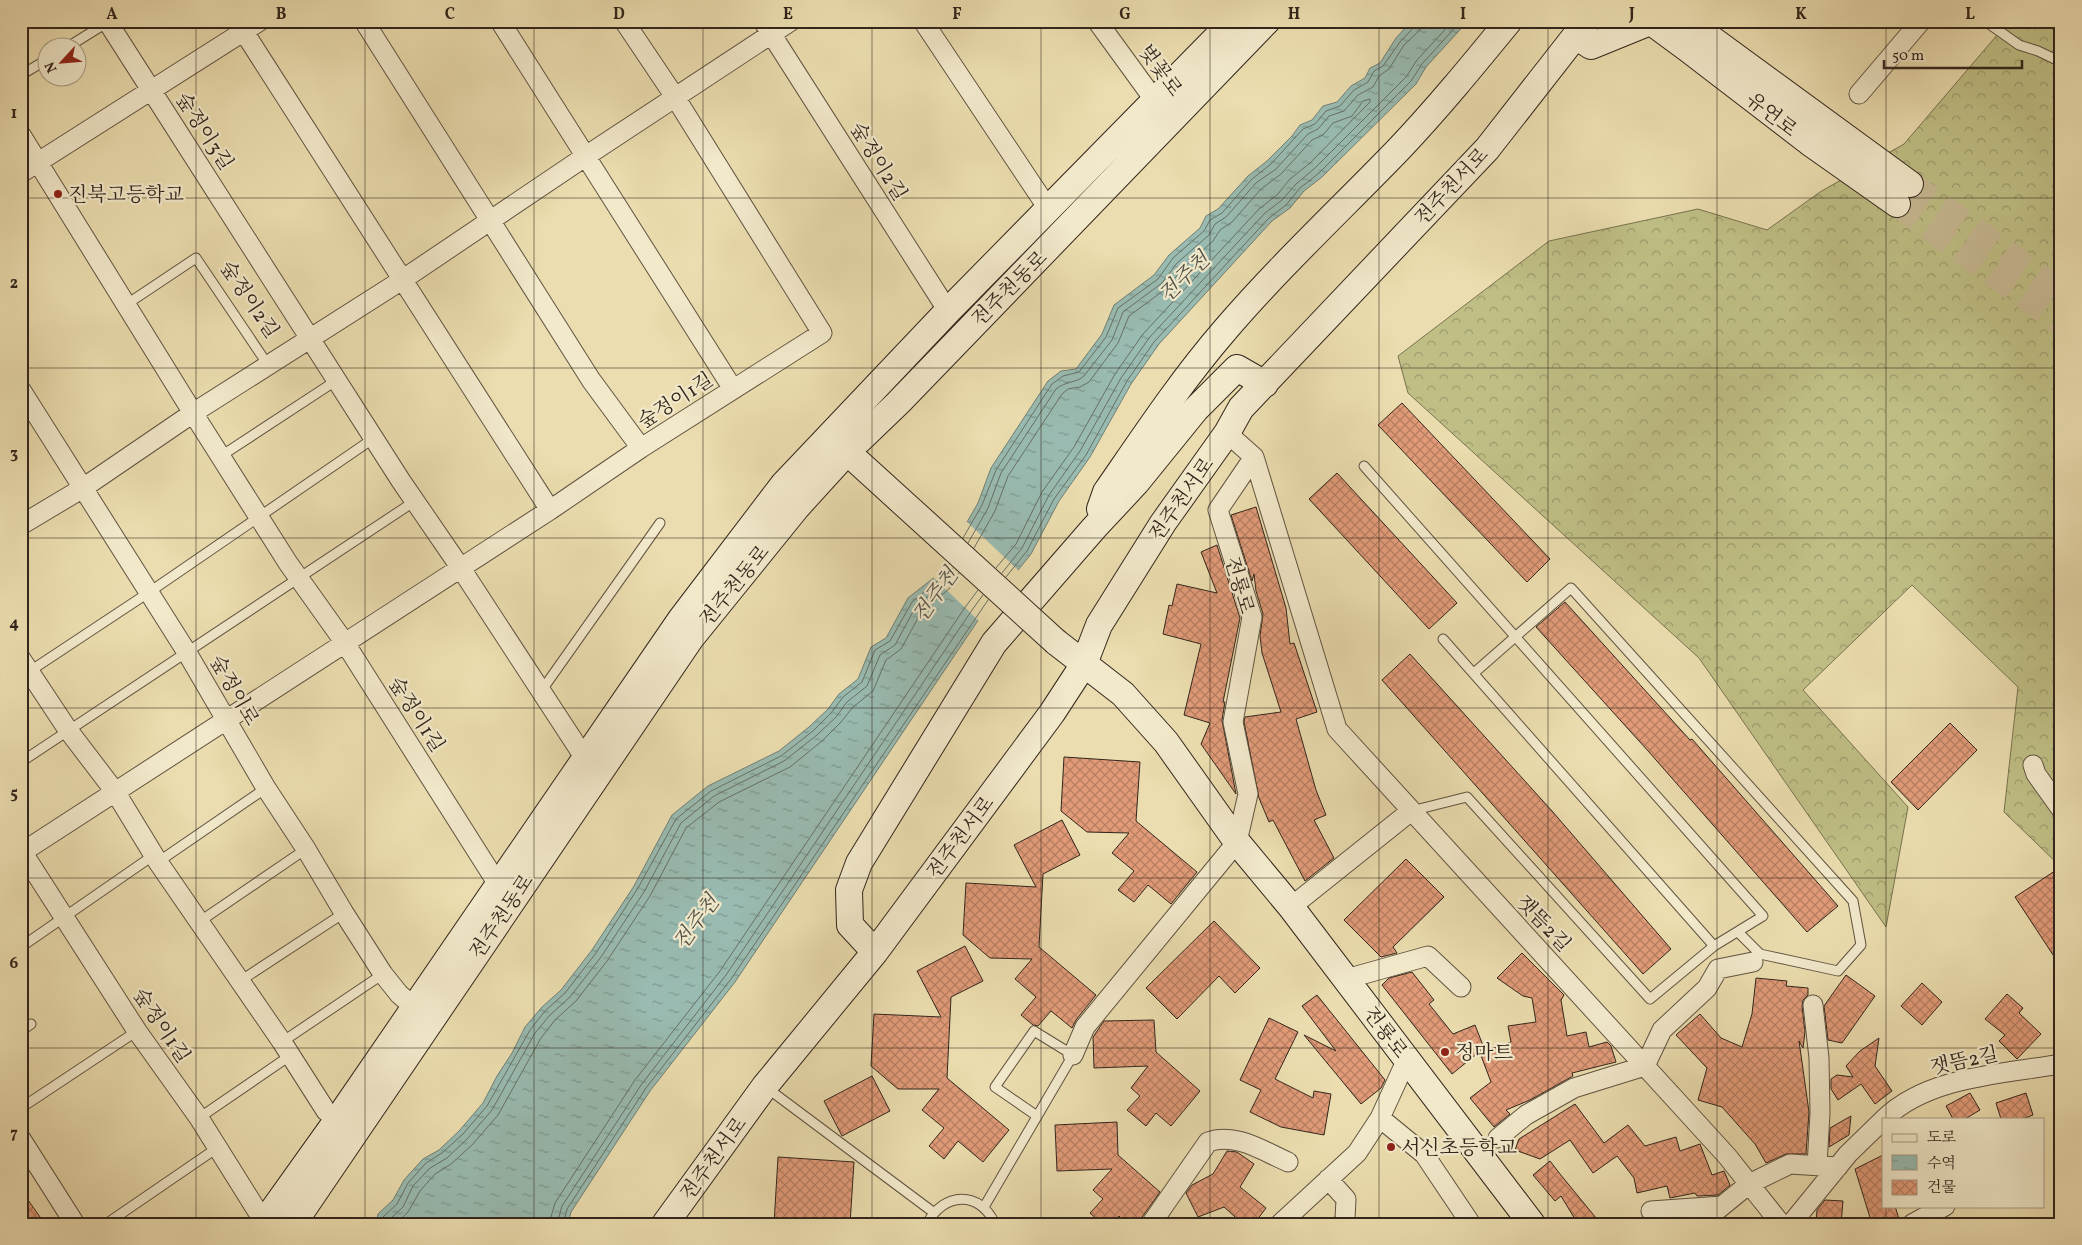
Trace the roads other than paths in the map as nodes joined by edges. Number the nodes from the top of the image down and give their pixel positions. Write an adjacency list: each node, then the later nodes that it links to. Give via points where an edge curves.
1 (260, 21): 16 (street, 숲정이3길)
2 (364, 21): 33 (street)
3 (500, 21): 28 (street)
4 (624, 21): 25 (street)
5 (791, 21): 18 (street, 숲정이2길)
6 (923, 21): 32 (street)
7 (1098, 21): 26 (street, 벚꽃로)
8 (1233, 21): 26 (street, 전주천동로)
9 (1267, 21): 26 (street, 전주천동로)
10 (1509, 21): 57 (street, via 1400,148 1224,331 1106,492)
11 (1650, 21): 12 (street, 유연로, via 1809,142 1904,194); 17 (street, via 1591,46)
12 (1687, 21)
13 (1985, 21): 20 (lane, via 2019,45)
14 (107, 22): 19 (lane, 숲정이3길); 23 (street, 숲정이3길)
15 (1918, 22): 24 (street)
16 (240, 26): 23 (street, 숲정이3길); 34 (street)
17 (1583, 26): 40 (street, 전주천서로, via 1487,149)
18 (768, 28): 25 (street, 숲정이2길); 36 (street, 숲정이2길)
19 (82, 38)
20 (2061, 62)
21 (38, 65): 22 (lane)
22 (21, 75)
23 (151, 90): 29 (street, 숲정이3길); 31 (street, 숲정이3길)
24 (1859, 94)
25 (675, 97): 28 (street, 숲정이2길); 41 (street, 숲정이1길, via 822,334)
26 (1163, 111): 32 (street, 전주천동로); 47 (street, 전주천동로, via 898,403)
27 (21, 135): 29 (street)
28 (586, 156): 33 (street, 숲정이2길); 41 (street, 숲정이1길)
29 (38, 162): 30 (street, 숲정이3길); 35 (street)
30 (21, 173)
31 (220, 197): 37 (street, 숲정이2길)
32 (1049, 210): 36 (street, 전주천동로)
33 (490, 221): 34 (street, 숲정이2길); 46 (street, 숲정이1길, via 591,380)
34 (402, 280): 37 (street, 숲정이2길); 53 (street)
35 (126, 304): 38 (lane, 숲정이2길, via 196,258); 43 (street)
36 (948, 311): 47 (street, 전주천동로)
37 (309, 338): 38 (street, 숲정이2길); 39 (street, 숲정이2길)
38 (268, 365): 43 (street, 숲정이2길)
39 (337, 380): 45 (street, 숲정이2길); 48 (lane)
40 (1266, 384): 44 (street, 전주천서로, via 1240,408); 57 (street, via 1237,368 1196,409 1136,483)
41 (733, 389): 46 (street, 숲정이1길)
42 (21, 390): 51 (street, 숲정이로)
43 (193, 414): 48 (street); 51 (street, 숲정이2길)
44 (1227, 433): 49 (street); 65 (street, 전주천서로, via 1163,523 1098,625)
45 (374, 438): 52 (street, 숲정이2길); 54 (lane)
46 (641, 448): 53 (street, 숲정이1길)
47 (844, 450): 65 (street, 전룡로, bridge); 71 (street, 전주천동로, via 783,485 681,619); 130 (street, 전주천동로, via 691,638)
48 (221, 456): 54 (street)
49 (1254, 456): 77 (street, via 1337,729); 78 (street, 전룡로, via 1218,510 1252,618 1233,722 1248,794)
50 (1364, 466): 61 (lane)
51 (83, 488): 56 (street, 숲정이2길); 60 (street, 숲정이로)
52 (415, 500): 58 (street); 59 (lane)
53 (550, 510): 58 (street, 숲정이1길)
54 (259, 517): 59 (street); 60 (lane)
55 (660, 523): 68 (lane)
56 (21, 525)
57 (1094, 528): 90 (street, via 994,643 859,863 849,890 850,925)
58 (460, 567): 63 (street, 숲정이1길); 68 (street)
59 (293, 570): 63 (street, 숲정이1길); 64 (lane)
60 (148, 593): 64 (street, 숲정이로); 66 (lane)
61 (1515, 637): 67 (lane); 87 (lane, via 1763,916); 87 (lane, via 1571,588 1853,901 1861,945 1838,970 1760,954)
62 (1443, 639): 67 (lane)
63 (345, 643): 69 (street, 숲정이1길); 82 (street, 숲정이1길)
64 (186, 651): 69 (street, 숲정이로); 70 (lane)
65 (1084, 664): 78 (street, 전룡로, via 1122,694 1166,742); 90 (street, 전주천서로, via 1052,713)
66 (24, 669): 70 (street)
67 (1474, 673): 88 (lane)
68 (542, 690): 71 (street)
69 (227, 720): 74 (street, 숲정이로); 75 (street, 숲정이1길)
70 (68, 730): 72 (lane); 75 (street)
71 (586, 760): 82 (street, 전주천동로)
72 (21, 762)
73 (2033, 765): 76 (street)
74 (266, 788): 79 (street, 숲정이로); 81 (lane)
75 (116, 793): 80 (street, 숲정이1길); 81 (street)
76 (2061, 809)
77 (1411, 811): 83 (street); 88 (lane, via 1467,796 1650,999); 105 (street, 잿뜸2길)
78 (1237, 842): 83 (street, 전룡로); 102 (street, via 1085,1027)
79 (306, 849): 84 (street, 숲정이로); 86 (lane)
80 (22, 852): 85 (street, 숲정이1길)
81 (156, 858): 85 (lane); 86 (street)
82 (499, 886): 97 (street, 전주천동로)
83 (1291, 907): 93 (street, 전룡로)
84 (344, 913): 92 (street, 숲정이로); 94 (lane)
85 (65, 918): 89 (lane); 100 (street, 숲정이1길)
86 (198, 922): 94 (street)
87 (1738, 932): 88 (lane)
88 (1714, 946)
89 (21, 947)
90 (875, 952): 106 (street, 전주천서로)
91 (1753, 962): 105 (street, via 1718,969 1707,988 1662,1030)
92 (383, 974): 97 (street, 숲정이로); 101 (lane)
93 (1346, 979): 95 (street, via 1428,956); 103 (street, 전룡로)
94 (240, 981): 101 (street)
95 (1461, 987)
96 (1812, 1005): 118 (street, via 1819,1058)
97 (415, 1008): 112 (street, 전주천동로)
98 (31, 1024): 99 (lane)
99 (21, 1031)
100 (137, 1031): 107 (lane); 109 (street, 숲정이1길)
101 (286, 1049): 109 (lane); 112 (street, via 326,1111)
102 (1073, 1055): 108 (lane); 108 (lane, via 1034,1031 995,1087)
103 (1407, 1059): 110 (street); 138 (street, 전룡로)
104 (2061, 1064): 111 (street, 잿뜸2길, via 1955,1082 1922,1093)
105 (1645, 1066): 114 (street, via 1574,1088 1526,1115); 121 (street, 잿뜸2길)
106 (765, 1086): 126 (lane); 131 (street, 전주천서로)
107 (21, 1108)
108 (1037, 1116): 123 (lane)
109 (199, 1118): 116 (street, 숲정이1길)
110 (1380, 1118): 120 (street, via 1356,1153); 137 (street, via 1424,1154)
111 (1885, 1118)
112 (338, 1119): 127 (street, 전주천동로)
113 (1882, 1121): 119 (street, 잿뜸2길)
114 (1498, 1138)
115 (21, 1139): 128 (street)
116 (217, 1148): 127 (street, 숲정이1길); 129 (lane)
117 (1288, 1162): 134 (street, via 1239,1141 1217,1139 1208,1142)
118 (1817, 1166): 119 (street); 121 (street, via 1790,1164)
119 (1838, 1167): 141 (street, 잿뜸2길)
120 (1328, 1179): 135 (street); 136 (street, via 1346,1199)
121 (1749, 1184): 122 (street); 140 (street, 잿뜸2길)
122 (1722, 1206): 125 (street); 139 (street)
123 (984, 1207): 126 (lane, via 974,1201 952,1200); 133 (lane)
124 (1941, 1208): 142 (street)
125 (1651, 1211)
126 (933, 1212): 132 (lane)
127 (263, 1223)
128 (75, 1224)
129 (106, 1224)
130 (293, 1224)
131 (665, 1224)
132 (927, 1224)
133 (995, 1224)
134 (1151, 1224)
135 (1280, 1224)
136 (1342, 1224)
137 (1471, 1224)
138 (1532, 1224)
139 (1700, 1224)
140 (1781, 1224)
141 (1791, 1224)
142 (1912, 1224)

